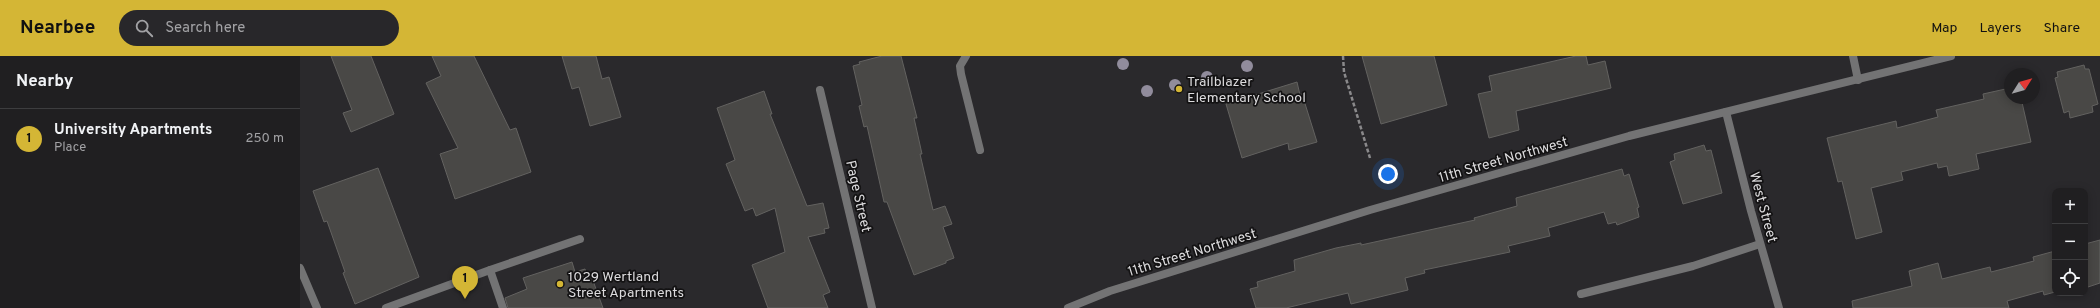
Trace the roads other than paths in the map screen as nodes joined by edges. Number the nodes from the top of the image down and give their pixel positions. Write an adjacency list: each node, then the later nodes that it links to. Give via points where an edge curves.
1 (966, 56): 7 (street, via 960,66 961,74)
2 (1853, 56): 4 (street)
3 (1951, 56): 4 (street, 11th Street Northwest)
4 (1858, 80): 6 (street, 11th Street Northwest)
5 (820, 90): 16 (street, Page Street)
6 (1726, 112): 9 (street, West Street); 17 (street, 11th Street Northwest, via 1629,136 1376,209 1110,291)
7 (980, 150)
8 (580, 239): 11 (street)
9 (1760, 244): 12 (street, via 1693,266); 18 (street, West Street)
10 (300, 268): 13 (street)
11 (490, 270): 14 (street); 15 (street)
12 (1581, 294)
13 (317, 308)
14 (386, 308)
15 (503, 308)
16 (872, 308)
17 (1068, 308)
18 (1779, 308)

